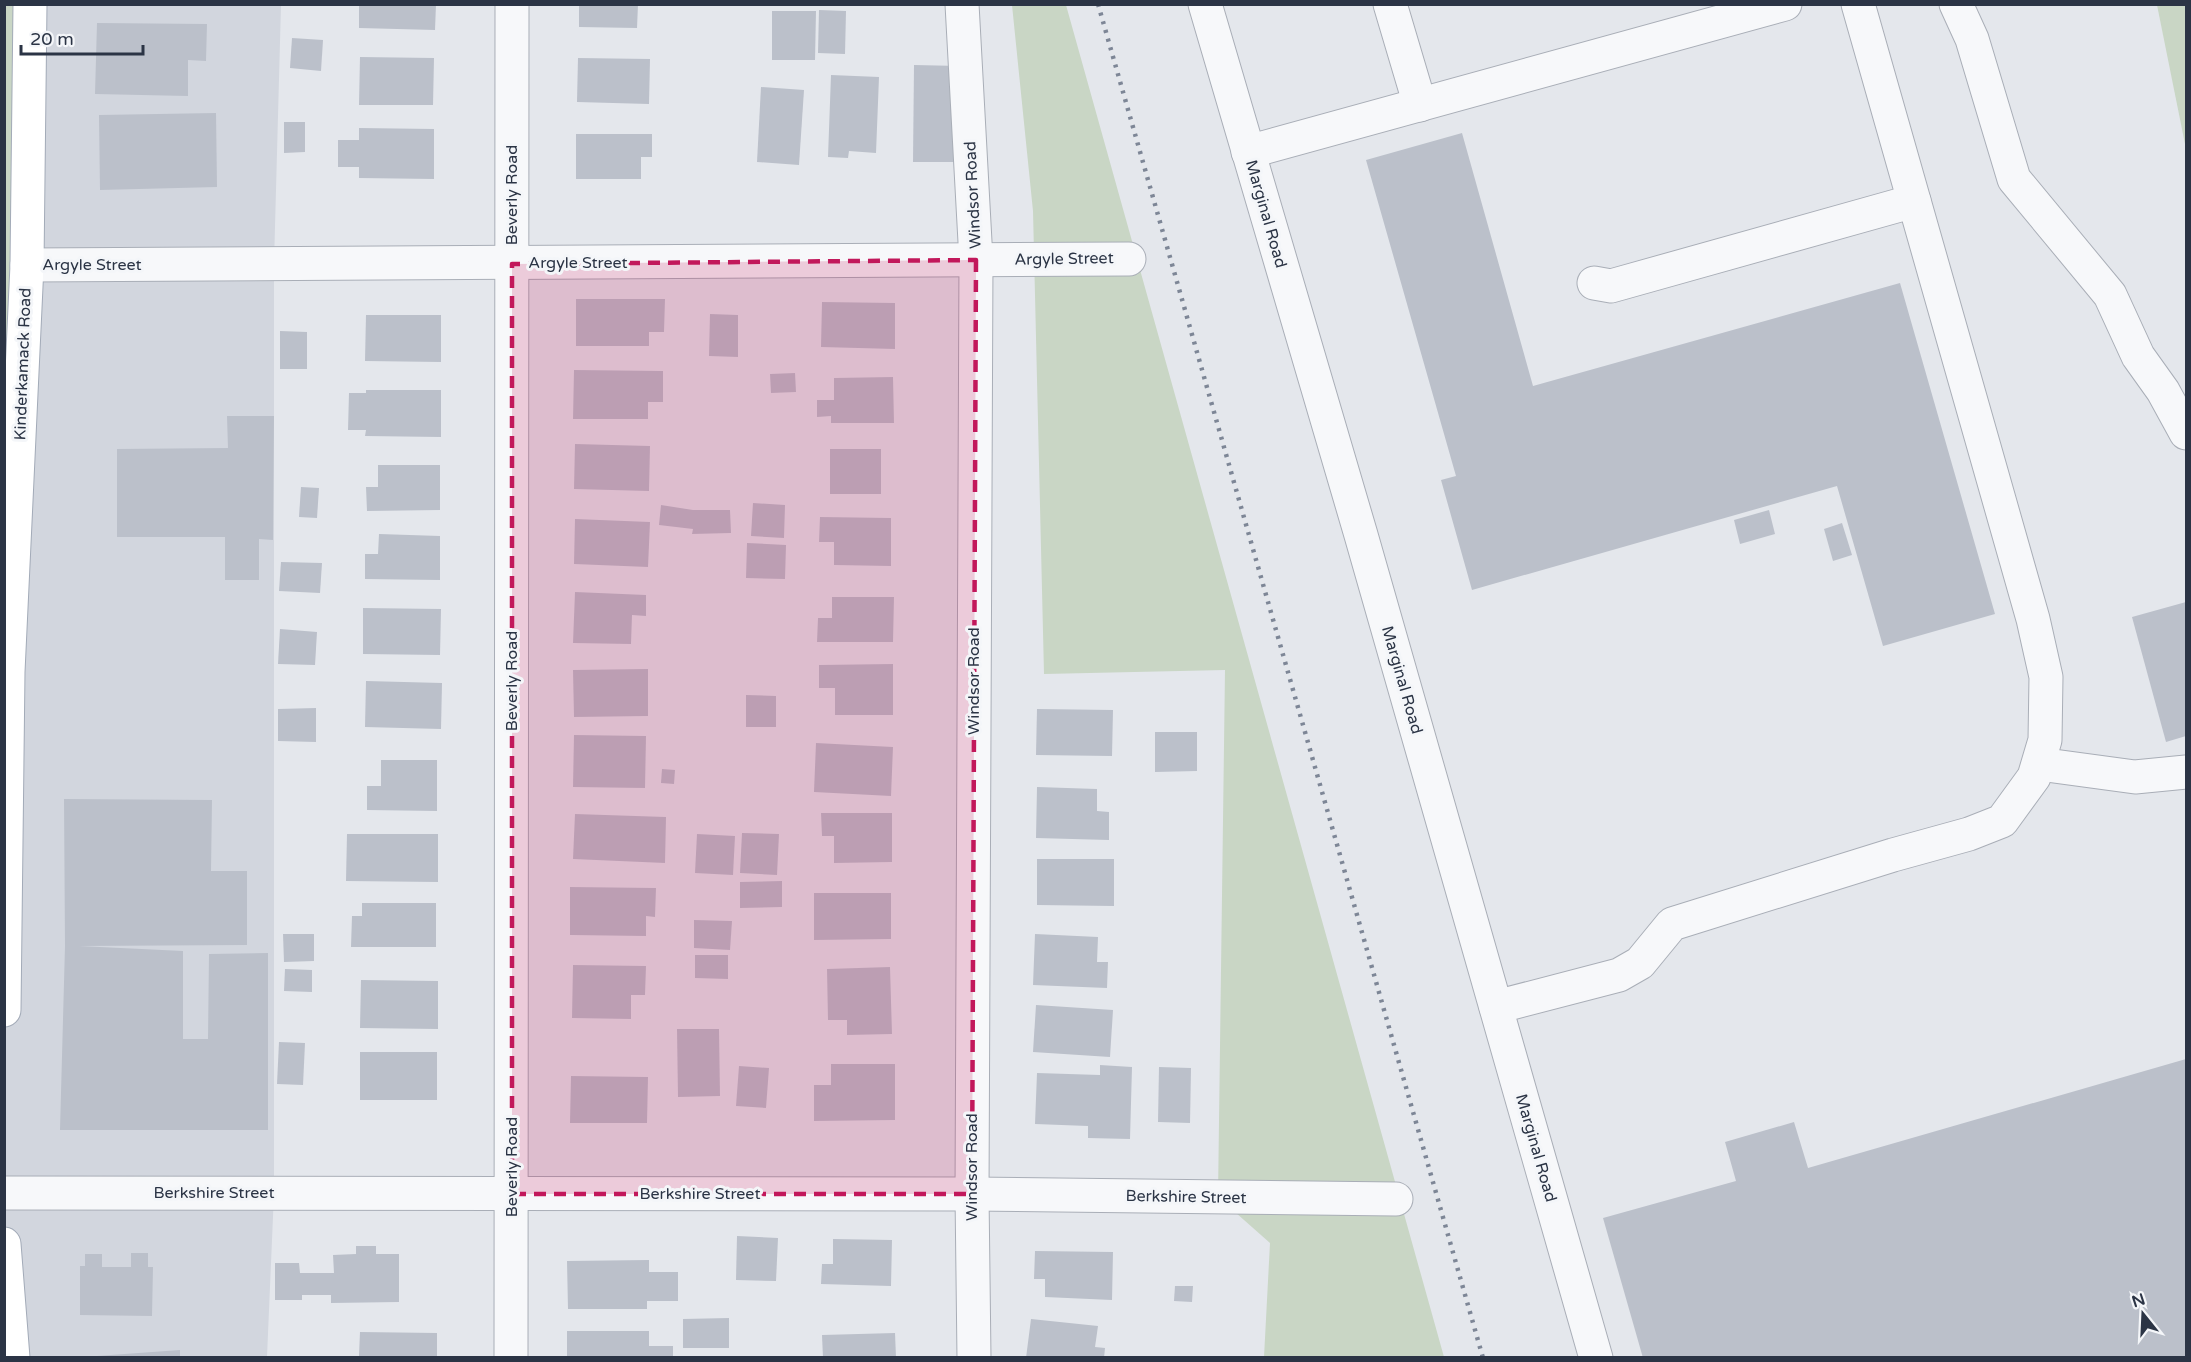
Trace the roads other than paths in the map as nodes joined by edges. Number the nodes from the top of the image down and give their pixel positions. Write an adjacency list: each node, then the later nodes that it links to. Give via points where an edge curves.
1 (30, 4): 15 (main road, Kinderkamack Road)
2 (512, 4): 14 (street, Beverly Road)
3 (962, 4): 13 (street, Windsor Road)
4 (1205, 4): 10 (street, Marginal Road)
5 (1390, 4): 9 (street)
6 (1785, 4): 9 (street)
7 (1858, 4): 11 (street)
8 (1956, 4): 17 (street, via 1972,39 2014,179 2110,295 2138,356)
9 (1420, 105): 10 (street)
10 (1248, 152): 22 (street, Marginal Road)
11 (1914, 201): 16 (street, via 1611,286); 20 (street, via 2046,677 2044,740)
12 (1129, 259): 13 (street, Argyle Street)
13 (976, 260): 14 (street, Argyle Street); 26 (street, Windsor Road)
14 (512, 264): 15 (street, Argyle Street); 25 (street, Beverly Road)
15 (27, 265): 18 (main road, Kinderkamack Road)
16 (1594, 283)
17 (2187, 433)
18 (12, 435): 19 (main road, Kinderkamack Road)
19 (6, 713): 23 (main road, Kinderkamack Road)
20 (2038, 764): 21 (street, via 2135,777); 22 (street, via 2034,777 2002,821 1672,924 1640,963 1619,975)
21 (2187, 772)
22 (1496, 1007): 33 (street, Marginal Road)
23 (4, 1010)
24 (4, 1193): 25 (street, Berkshire Street)
25 (512, 1194): 26 (street, Berkshire Street); 31 (street, Beverly Road)
26 (972, 1194): 27 (street, Berkshire Street); 32 (street, Windsor Road)
27 (1396, 1199)
28 (4, 1244): 29 (main road)
29 (7, 1308): 30 (main road)
30 (12, 1358)
31 (511, 1358)
32 (975, 1358)
33 (1596, 1358)

